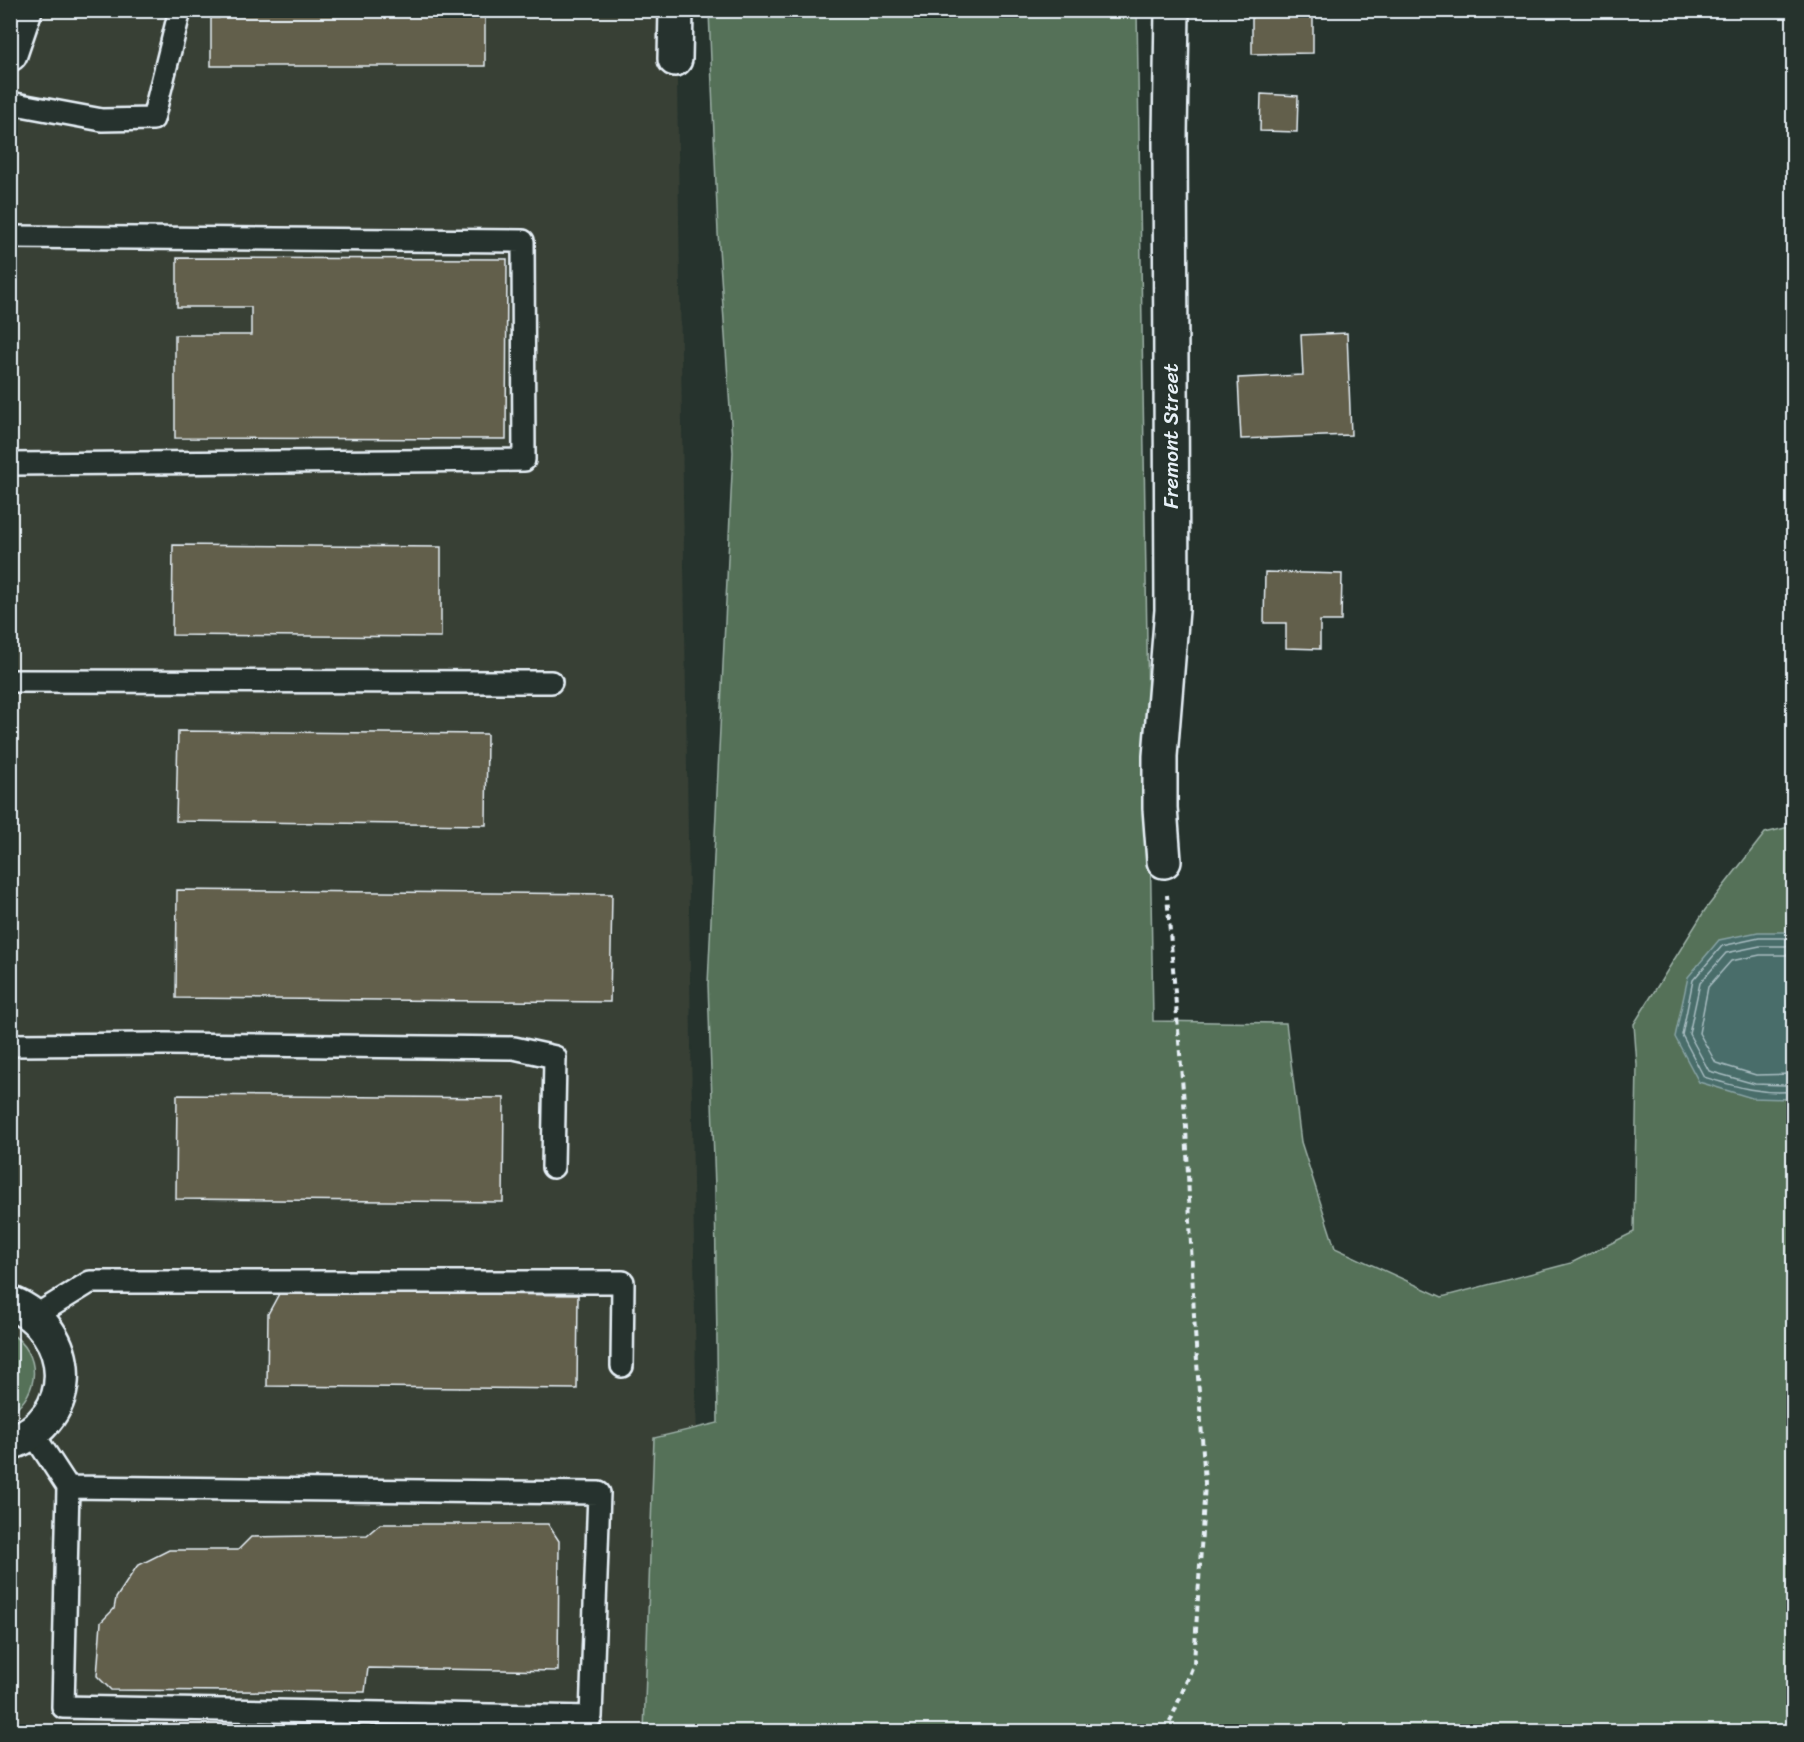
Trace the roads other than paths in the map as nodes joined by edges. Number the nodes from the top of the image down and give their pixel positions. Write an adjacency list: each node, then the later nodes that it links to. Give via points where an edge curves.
1 (25, 10): 5 (street)
2 (180, 10): 7 (lane, via 153,119 102,120)
3 (676, 10): 6 (street)
4 (1172, 10): 12 (street, Fremont Street, via 1172,610 1160,756)
5 (10, 54)
6 (675, 59)
7 (10, 103)
8 (10, 237): 9 (lane, via 524,241 524,460)
9 (10, 464)
10 (10, 681): 11 (lane)
11 (551, 682)
12 (1164, 861)
13 (10, 1045): 14 (lane, via 514,1048 555,1057)
14 (553, 1167)
15 (23, 1309): 16 (lane, via 90,1282 623,1282); 17 (street, via 47,1328 56,1343 62,1375 60,1392 44,1421)
16 (622, 1366)
17 (21, 1438): 18 (lane)
18 (68, 1487): 18 (lane, via 63,1707 591,1717 599,1493)

